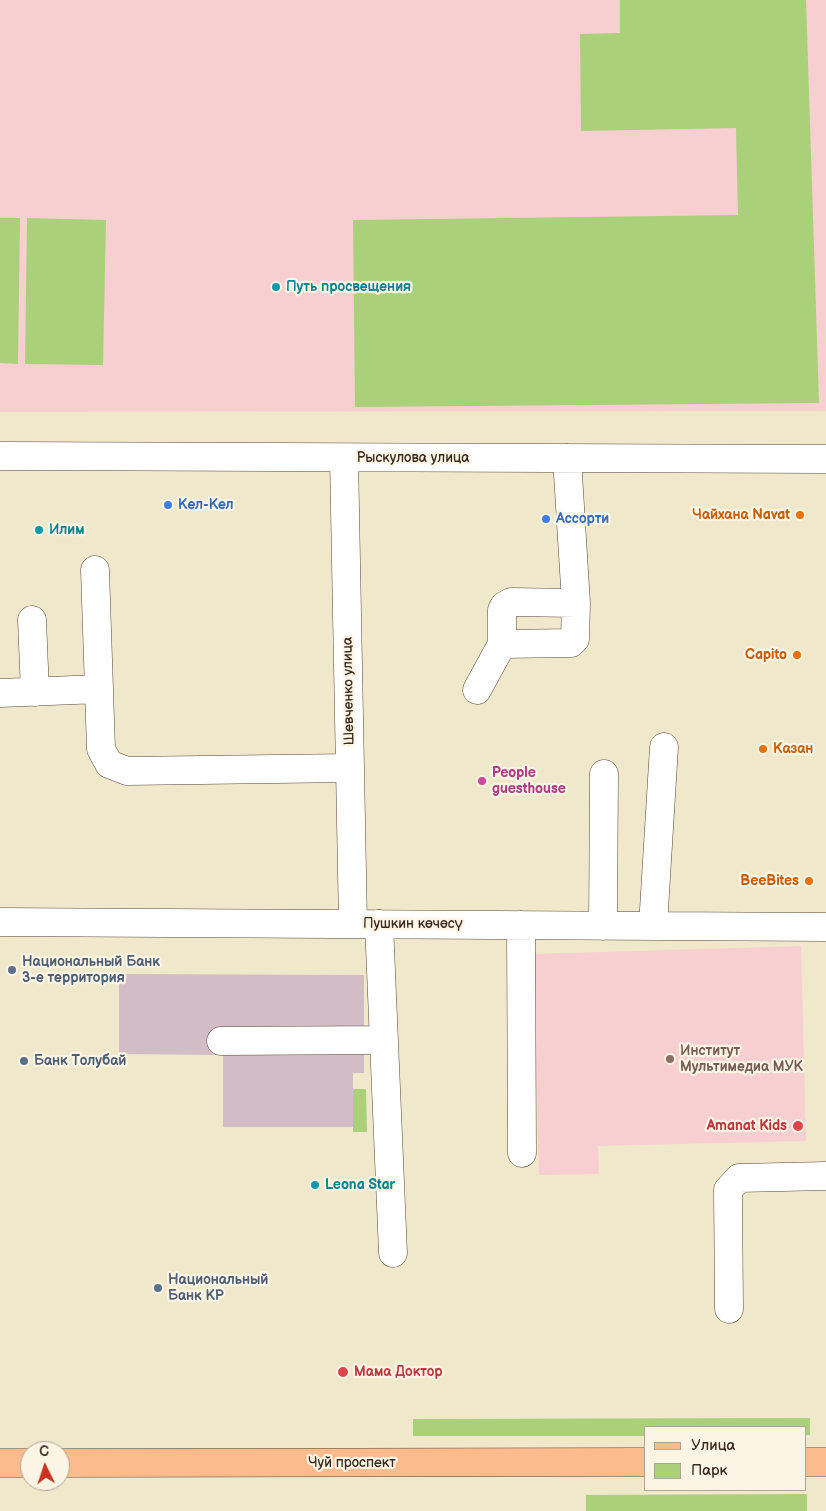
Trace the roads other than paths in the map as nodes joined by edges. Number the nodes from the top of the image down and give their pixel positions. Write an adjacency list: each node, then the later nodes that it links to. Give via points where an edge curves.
1 (0, 456): 2 (street, Рыскулова улица)
2 (344, 458): 3 (street, Рыскулова улица); 14 (street, Шевченко улица)
3 (567, 458): 4 (street, Рыскулова улица); 6 (street)
4 (826, 460)
5 (95, 570): 9 (street)
6 (576, 604): 8 (street, via 575,639 571,643); 8 (street, via 511,602 502,610)
7 (32, 620): 11 (street)
8 (502, 644): 10 (street)
9 (99, 689): 11 (street); 14 (street, via 102,749 109,764 127,771)
10 (477, 690)
11 (35, 692): 12 (street)
12 (0, 693)
13 (664, 747): 20 (street)
14 (350, 768): 17 (street, Шевченко улица)
15 (604, 774): 19 (street)
16 (0, 922): 17 (street, Пушкин көчөсү)
17 (366, 924): 18 (street, Пушкин көчөсү); 22 (street, Шевченко улица)
18 (521, 925): 19 (street, Пушкин көчөсү); 24 (street)
19 (602, 926): 20 (street, Пушкин көчөсү)
20 (653, 926): 21 (street, Пушкин көчөсү)
21 (826, 927)
22 (384, 1040): 23 (street); 26 (street, Шевченко улица)
23 (221, 1041)
24 (522, 1153)
25 (826, 1176): 27 (street, via 740,1178 728,1190)
26 (392, 1253)
27 (729, 1309)
28 (644, 1462): 33 (main road, Чуй проспект)
29 (806, 1462): 30 (main road)
30 (826, 1462)
31 (0, 1463): 32 (main road)
32 (20, 1463)
33 (70, 1463)

